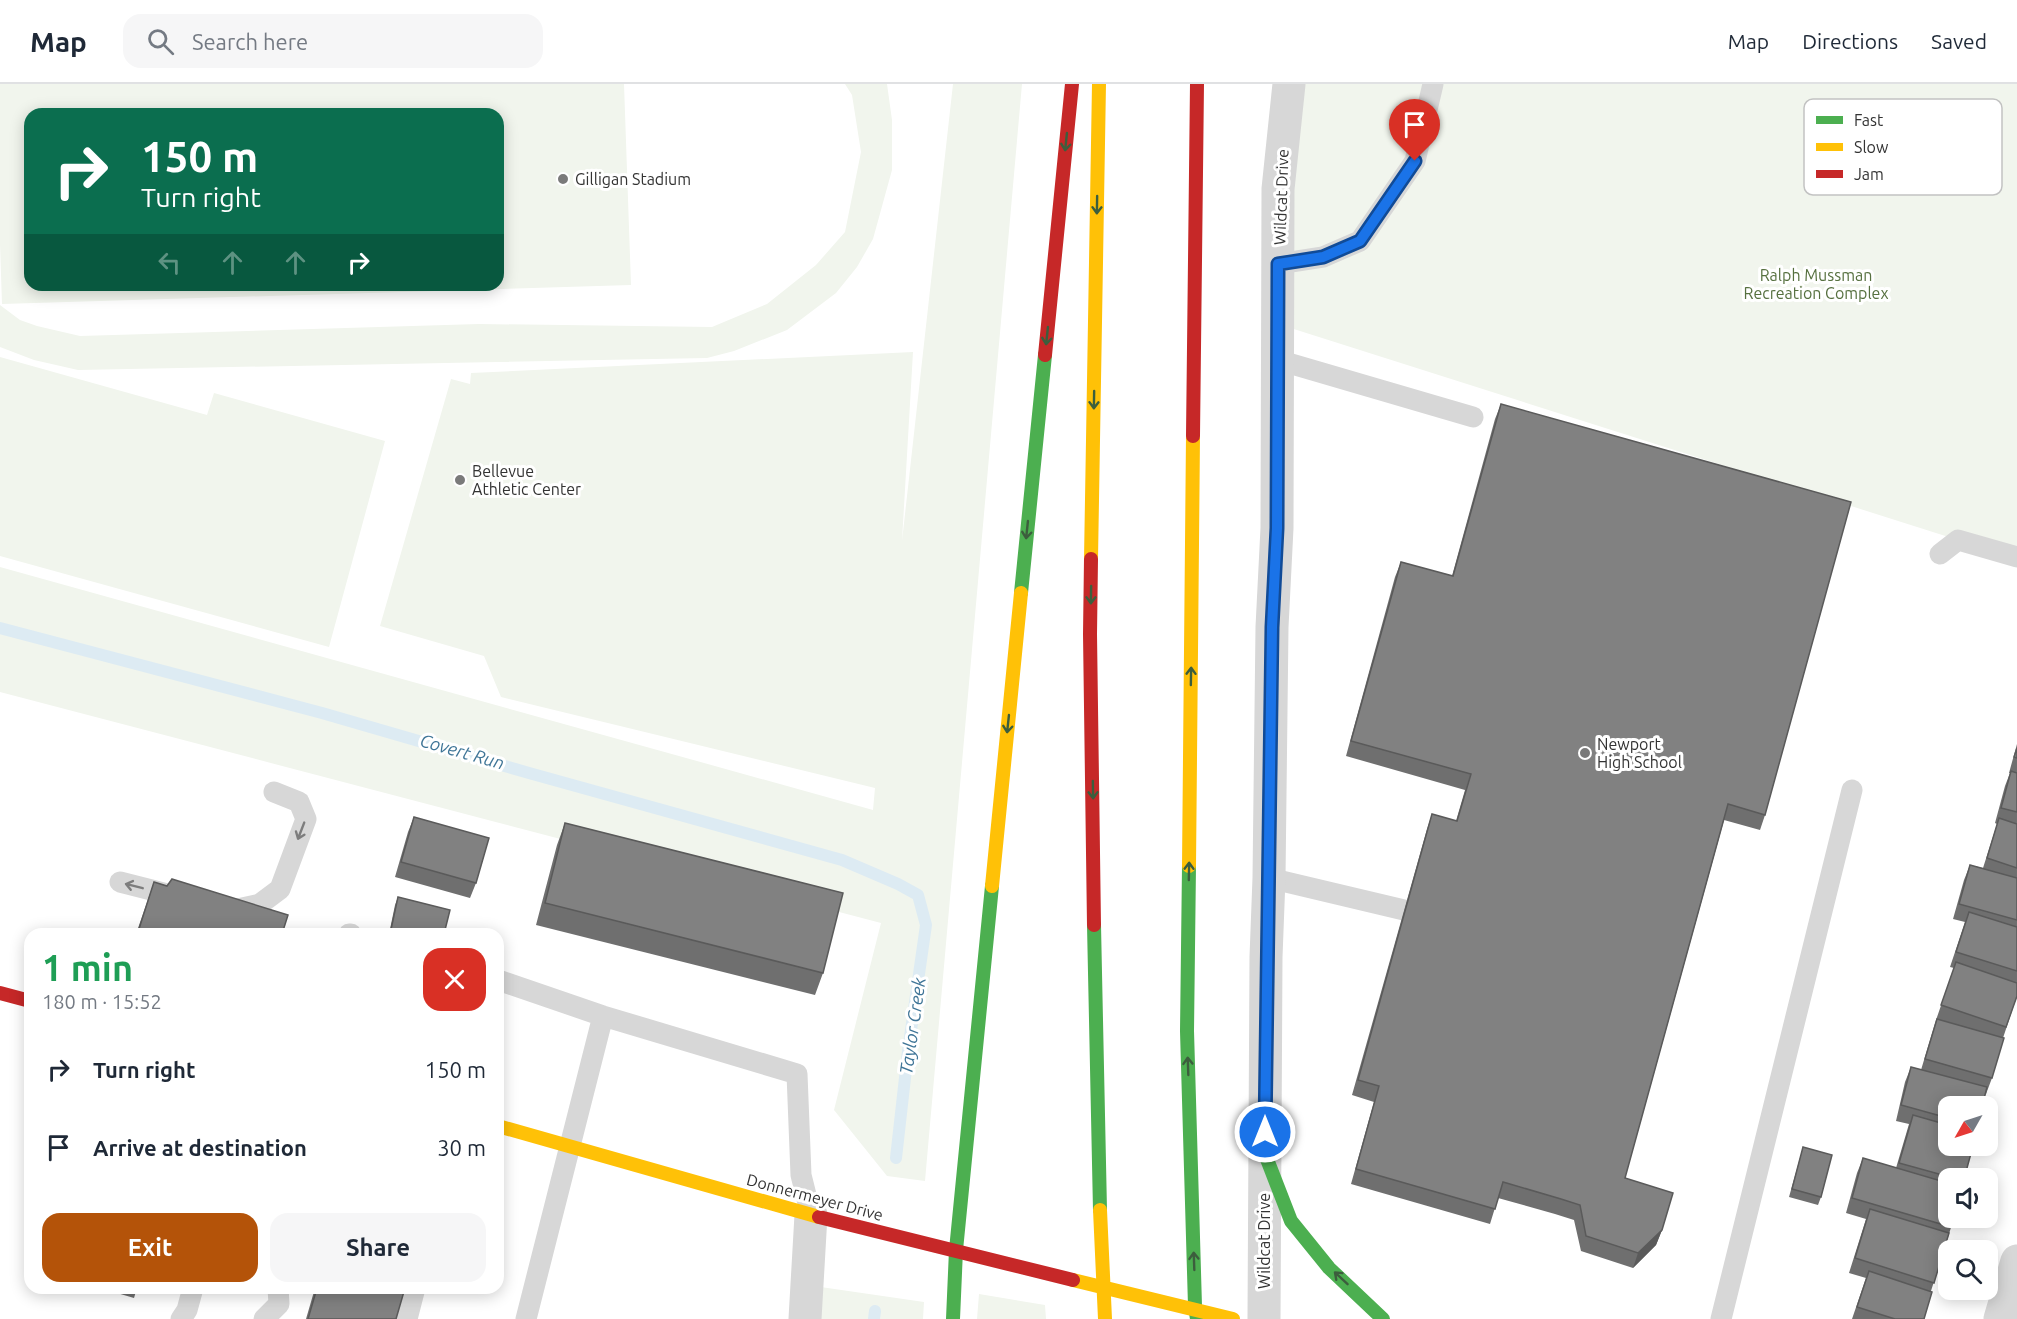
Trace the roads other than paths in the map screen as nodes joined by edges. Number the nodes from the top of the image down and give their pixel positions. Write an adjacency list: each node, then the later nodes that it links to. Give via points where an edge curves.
1 (1072, 84): 33 (main road, one-way to 33, via 956,1250)
2 (1099, 84): 34 (main road, one-way to 34, via 1090,634)
3 (1197, 84): 35 (main road, one-way to 3, via 1187,1031)
4 (1289, 84): 6 (street, Wildcat Drive, via 1278,189)
5 (1433, 84): 6 (lane, via 1415,161 1360,241 1323,257)
6 (1278, 264): 7 (street, Wildcat Drive)
7 (1278, 360): 8 (lane); 13 (street, Wildcat Drive)
8 (1473, 417)
9 (1940, 554): 10 (lane, via 1958,540)
10 (2017, 557)
11 (1852, 790): 39 (lane)
12 (274, 792): 14 (lane, one-way to 14, via 299,802 306,819 279,888 260,904 233,910)
13 (1269, 879): 15 (lane); 22 (street, Wildcat Drive)
14 (120, 882)
15 (1404, 910)
16 (504, 982): 19 (lane)
17 (0, 993): 18 (main road)
18 (24, 999)
19 (603, 1016): 21 (lane); 23 (lane, via 797,1074 801,1175)
20 (504, 1128): 21 (main road, Donnermeyer Drive)
21 (570, 1147): 23 (main road, Donnermeyer Drive); 31 (lane)
22 (1265, 1154): 37 (street, Wildcat Drive); 38 (main road, one-way to 22, via 1329,1268 1291,1221)
23 (811, 1215): 32 (street); 36 (main road, Donnermeyer Drive)
24 (2017, 1261): 40 (street)
25 (192, 1294): 28 (lane)
26 (278, 1294): 29 (lane, via 279,1304)
27 (413, 1294): 30 (lane)
28 (181, 1319)
29 (264, 1319)
30 (407, 1319)
31 (526, 1319)
32 (805, 1319)
33 (953, 1319)
34 (1105, 1319)
35 (1197, 1319)
36 (1233, 1319)
37 (1264, 1319)
38 (1383, 1319)
39 (1721, 1319)
40 (2000, 1319)

